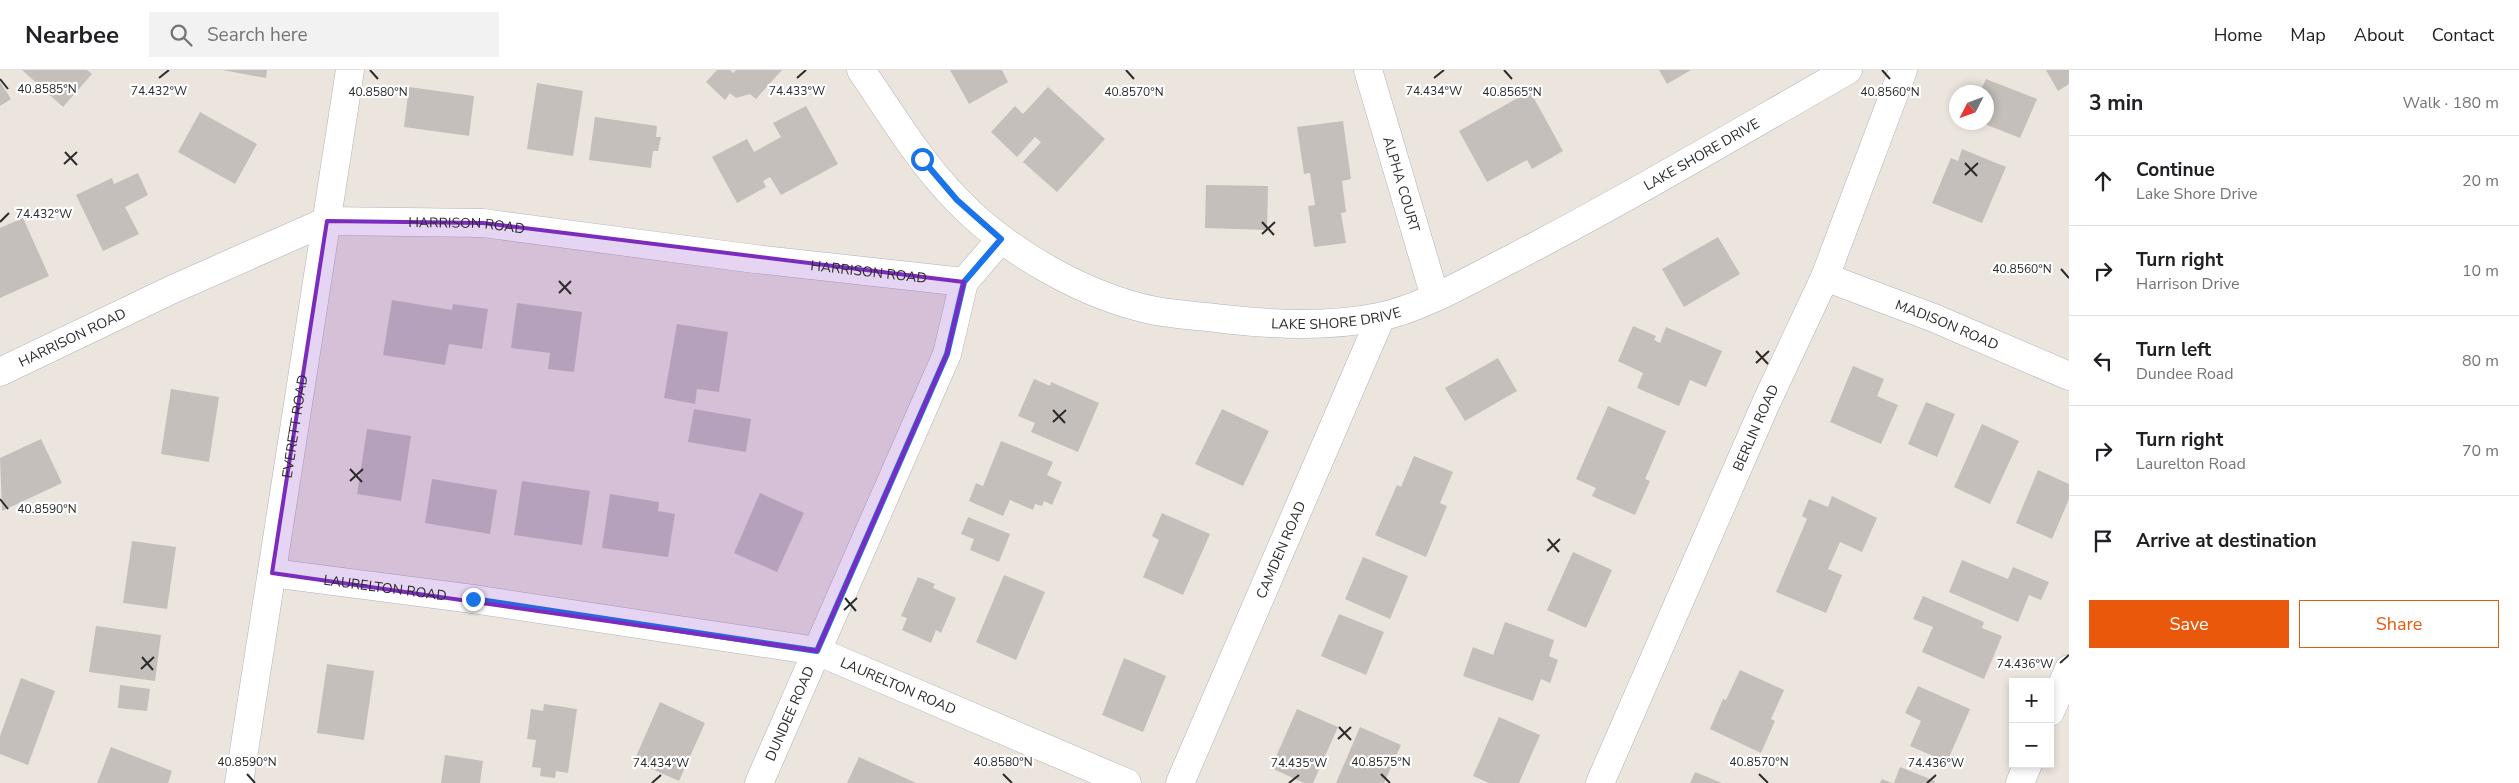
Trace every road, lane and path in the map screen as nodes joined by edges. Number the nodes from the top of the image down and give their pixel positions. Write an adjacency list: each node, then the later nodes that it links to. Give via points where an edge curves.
1 (350, 70): 6 (street, EVERETT ROAD)
2 (861, 70): 7 (street, LAKE SHORE DRIVE, via 922,159 957,200)
3 (1368, 70): 10 (street, ALPHA COURT)
4 (1848, 70): 10 (street, LAKE SHORE DRIVE, via 1579,224)
5 (1903, 70): 8 (street, BERLIN ROAD)
6 (327, 221): 9 (street, HARRISON ROAD, via 483,223 755,259); 12 (street, HARRISON ROAD, via 171,290); 14 (street, EVERETT ROAD)
7 (1001, 239): 9 (street); 11 (street, LAKE SHORE DRIVE, via 1087,289 1154,310 1260,323 1297,324)
8 (1825, 277): 13 (street, MADISON ROAD, via 1934,318); 23 (street, BERLIN ROAD, via 1766,403)
9 (964, 282): 15 (street, DUNDEE ROAD, via 947,354)
10 (1435, 297): 11 (street, LAKE SHORE DRIVE)
11 (1381, 317): 22 (street, CAMDEN ROAD)
12 (0, 372)
13 (2069, 376)
14 (272, 572): 15 (street, LAURELTON ROAD); 19 (street, EVERETT ROAD)
15 (817, 651): 20 (street, DUNDEE ROAD); 21 (street, LAURELTON ROAD)
16 (2069, 669): 17 (street)
17 (2054, 703)
18 (2026, 768): 24 (street)
19 (239, 783)
20 (759, 783)
21 (1127, 783)
22 (1180, 783)
23 (1600, 783)
24 (2020, 783)

